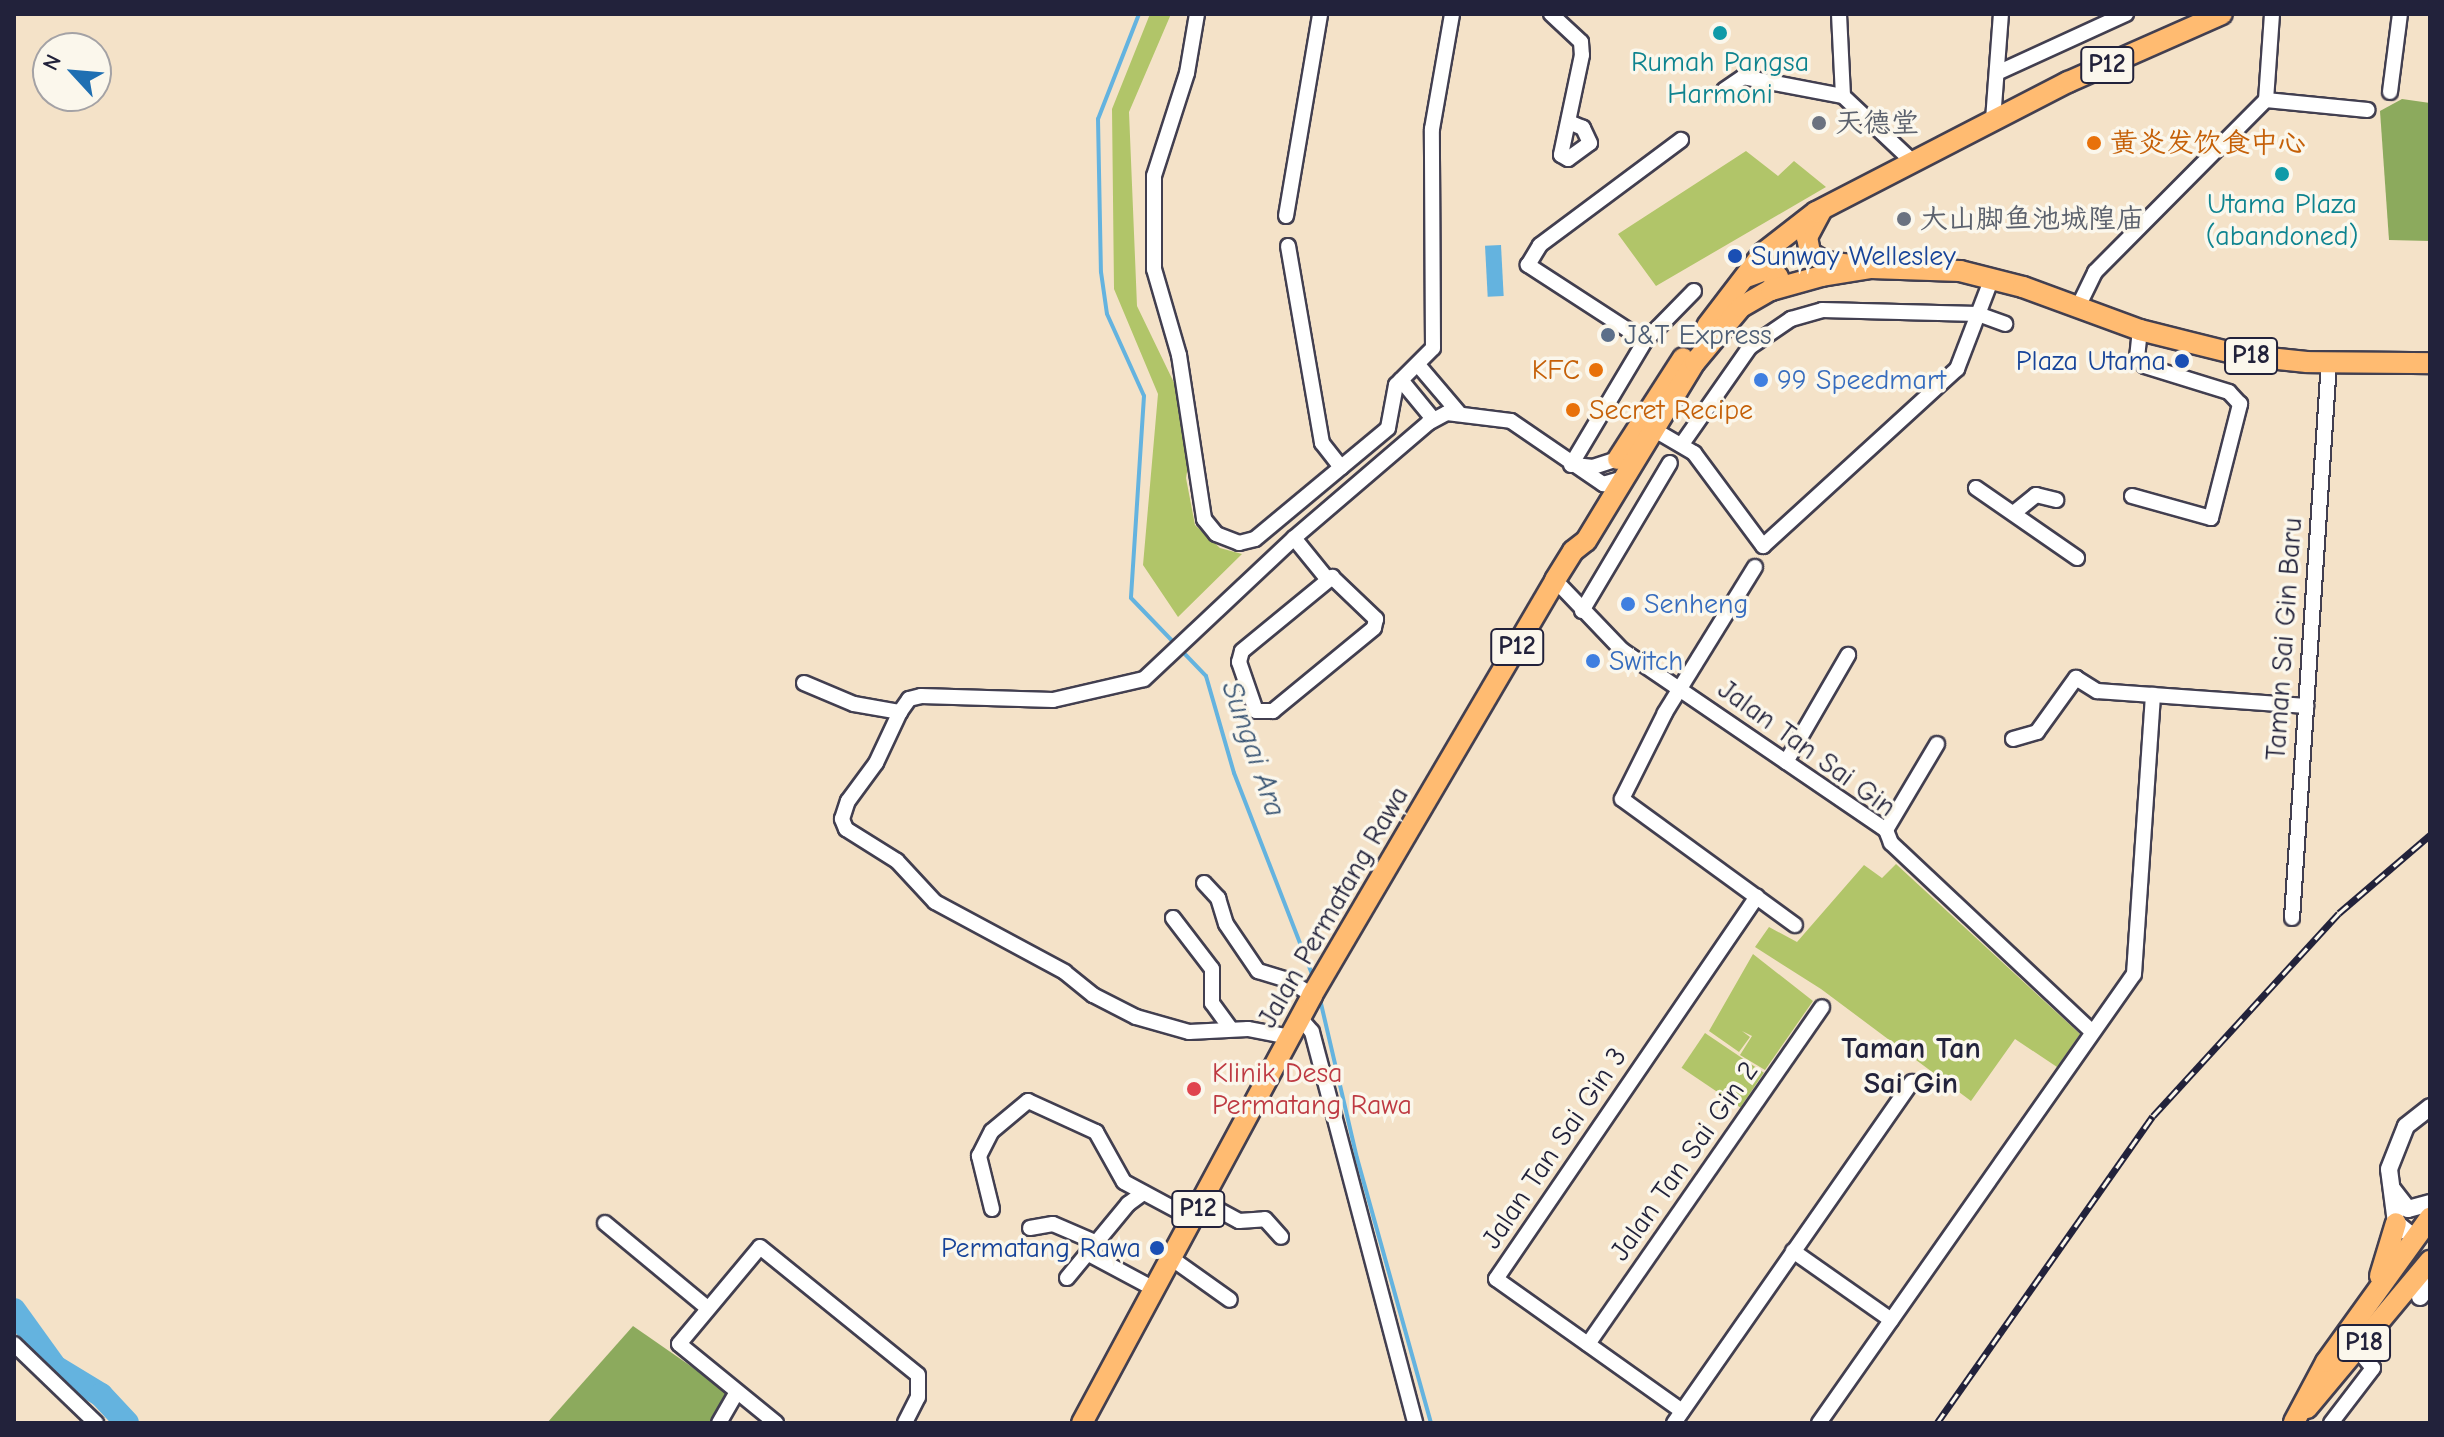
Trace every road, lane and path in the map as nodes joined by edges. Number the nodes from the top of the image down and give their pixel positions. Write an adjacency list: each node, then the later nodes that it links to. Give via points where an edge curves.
1 (1197, 14): 44 (street, via 1187,73 1154,176 1153,237 1154,269 1179,355 1204,519 1216,534 1239,543 1255,539)
2 (1320, 14): 22 (street)
3 (1452, 14): 36 (street, via 1432,129 1433,348)
4 (1551, 14): 18 (street, via 1581,42)
5 (1839, 14): 14 (street)
6 (2001, 14): 11 (street)
7 (2126, 14): 11 (street)
8 (2222, 14): 17 (main road, P12)
9 (2272, 14): 15 (street)
10 (2400, 14): 13 (street)
11 (1997, 73): 17 (street)
12 (1724, 90): 14 (street, via 1743,77)
13 (2390, 92)
14 (1843, 96): 20 (street)
15 (2266, 100): 16 (street); 29 (street, via 2095,272)
16 (2368, 110)
17 (1993, 120): 20 (main road, P12)
18 (1569, 122)
19 (1681, 140): 33 (street, via 1540,245 1528,265)
20 (1913, 162): 21 (main road, P12)
21 (1827, 206): 24 (main road, via 1809,230 1810,253 1825,262); 25 (main road, Jalan Permatang Rawa / P12, via 1770,246)
22 (1286, 216)
23 (1288, 246): 44 (street, via 1322,443)
24 (1871, 268): 26 (main road, P18, via 1960,271); 27 (main road, P12)
25 (1745, 278): 27 (main road, via 1771,268 1778,277); 45 (main road, Jalan Permatang Rawa / P12, via 1671,373)
26 (1992, 278): 29 (main road, P18); 30 (street)
27 (1771, 290): 40 (main road, Jalan Permatang Rawa / P12, via 1741,307 1721,329)
28 (1694, 291): 33 (street)
29 (2078, 307): 32 (main road, P18)
30 (1978, 314): 31 (street); 41 (street, via 1822,310 1791,319 1750,347); 41 (street, via 1957,369 1763,546)
31 (2005, 324)
32 (2140, 330): 34 (main road, P18, via 2240,355); 47 (street, via 2137,358 2145,366 2238,395 2240,404 2211,518)
33 (1645, 341): 43 (street)
34 (2329, 363): 35 (main road, P18); 60 (street, Taman Sai Gin Baru)
35 (2430, 363)
36 (1419, 366): 37 (street); 38 (street)
37 (1401, 380): 39 (street); 44 (street, via 1388,428)
38 (1459, 413): 39 (street); 43 (street, via 1511,421)
39 (1433, 419): 50 (street)
40 (1653, 429): 41 (street); 45 (main road, Jalan Permatang Rawa / P12)
41 (1682, 444)
42 (1670, 463): 55 (street)
43 (1571, 465): 45 (street); 45 (street)
44 (1341, 467)
45 (1614, 474): 54 (main road, Jalan Permatang Rawa / P12, via 1574,534 1573,551)
46 (1976, 488): 49 (street)
47 (2132, 496)
48 (2056, 500): 49 (street, via 2036,495)
49 (2015, 512): 51 (street)
50 (1294, 538): 53 (street); 61 (street, via 1172,649 1156,673 1125,688 1053,700 921,696 909,699)
51 (2077, 558)
52 (1755, 567): 58 (street)
53 (1328, 580): 53 (street, via 1339,579 1376,619 1374,628 1273,711 1256,711 1239,662 1242,651)
54 (1555, 580): 55 (street, Jalan Tan Sai Gin); 71 (main road, Jalan Permatang Rawa / P12)
55 (1582, 611): 58 (street, Jalan Tan Sai Gin, via 1622,650)
56 (1848, 655): 64 (street)
57 (804, 683): 61 (street, via 854,704)
58 (1681, 689): 64 (street, Jalan Tan Sai Gin); 67 (street, via 1622,799)
59 (2153, 695): 60 (street); 62 (street, via 2097,691 2076,678 2037,732); 75 (street, via 2134,974)
60 (2306, 706): 69 (street, Taman Sai Gin Baru)
61 (900, 712): 74 (street, via 876,763 848,801 842,819 846,829 897,861 935,902 1065,972 1093,995 1163,1028)
62 (2013, 739)
63 (1937, 744): 65 (street)
64 (1786, 762): 65 (street, Jalan Tan Sai Gin)
65 (1886, 830): 75 (street, Jalan Tan Sai Gin, via 1891,843)
66 (1204, 883): 71 (street, via 1218,898 1226,924 1258,971)
67 (1757, 897): 70 (street); 102 (street, Jalan Tan Sai Gin 3, via 1496,1279)
68 (1173, 918): 74 (street, via 1212,969 1212,1003)
69 (2292, 918)
70 (1795, 925)
71 (1312, 995): 73 (main road, Jalan Permatang Rawa / P12)
72 (1822, 1007): 102 (street, Jalan Tan Sai Gin 2)
73 (1300, 1018): 76 (main road, Jalan Permatang Rawa / P12); 113 (street, via 1312,1032)
74 (1231, 1029): 76 (street)
75 (2092, 1032): 100 (street)
76 (1290, 1037): 83 (main road, Jalan Permatang Rawa / P12)
77 (1912, 1082): 91 (street)
78 (2430, 1107): 79 (street, via 2397,1138)
79 (2391, 1185): 81 (street, via 2408,1209); 86 (street)
80 (1143, 1193): 82 (street, via 1124,1182 1096,1132 1028,1101 992,1131 979,1156); 83 (street); 90 (street)
81 (2430, 1203)
82 (992, 1209)
83 (1197, 1210): 88 (street, via 1239,1221 1265,1219); 92 (main road, Jalan Permatang Rawa / P12)
84 (2430, 1218): 89 (main road, P18)
85 (605, 1223): 98 (street)
86 (2396, 1223): 89 (street); 99 (main road, via 2383,1269)
87 (1030, 1228): 90 (street, via 1053,1224)
88 (1281, 1237)
89 (2423, 1240): 99 (main road, P18)
90 (1091, 1247): 94 (street); 95 (street)
91 (1793, 1251): 100 (street); 106 (street)
92 (1171, 1258): 95 (main road, Jalan Permatang Rawa / P12); 97 (street)
93 (2430, 1261): 104 (main road, P18)
94 (1067, 1278)
95 (1154, 1289): 112 (main road, Jalan Permatang Rawa / P12)
96 (2427, 1296): 103 (main road)
97 (1230, 1300)
98 (706, 1307): 105 (street, via 680,1339 682,1349); 111 (street, via 755,1250 766,1247 918,1375 918,1397)
99 (2358, 1318): 107 (main road, P18, via 2319,1372)
100 (1891, 1320): 114 (street)
101 (14, 1344): 108 (street)
102 (1588, 1344): 106 (street, Jalan Tan Sai Gin 3)
103 (2363, 1356): 104 (main road); 115 (street, via 2373,1368)
104 (2333, 1382): 107 (main road, P18)
105 (737, 1392): 109 (street); 110 (street)
106 (1678, 1417)
107 (2293, 1422)
108 (96, 1423)
109 (719, 1423)
110 (776, 1423)
111 (905, 1423)
112 (1083, 1423)
113 (1415, 1423)
114 (1819, 1423)
115 (2331, 1423)

